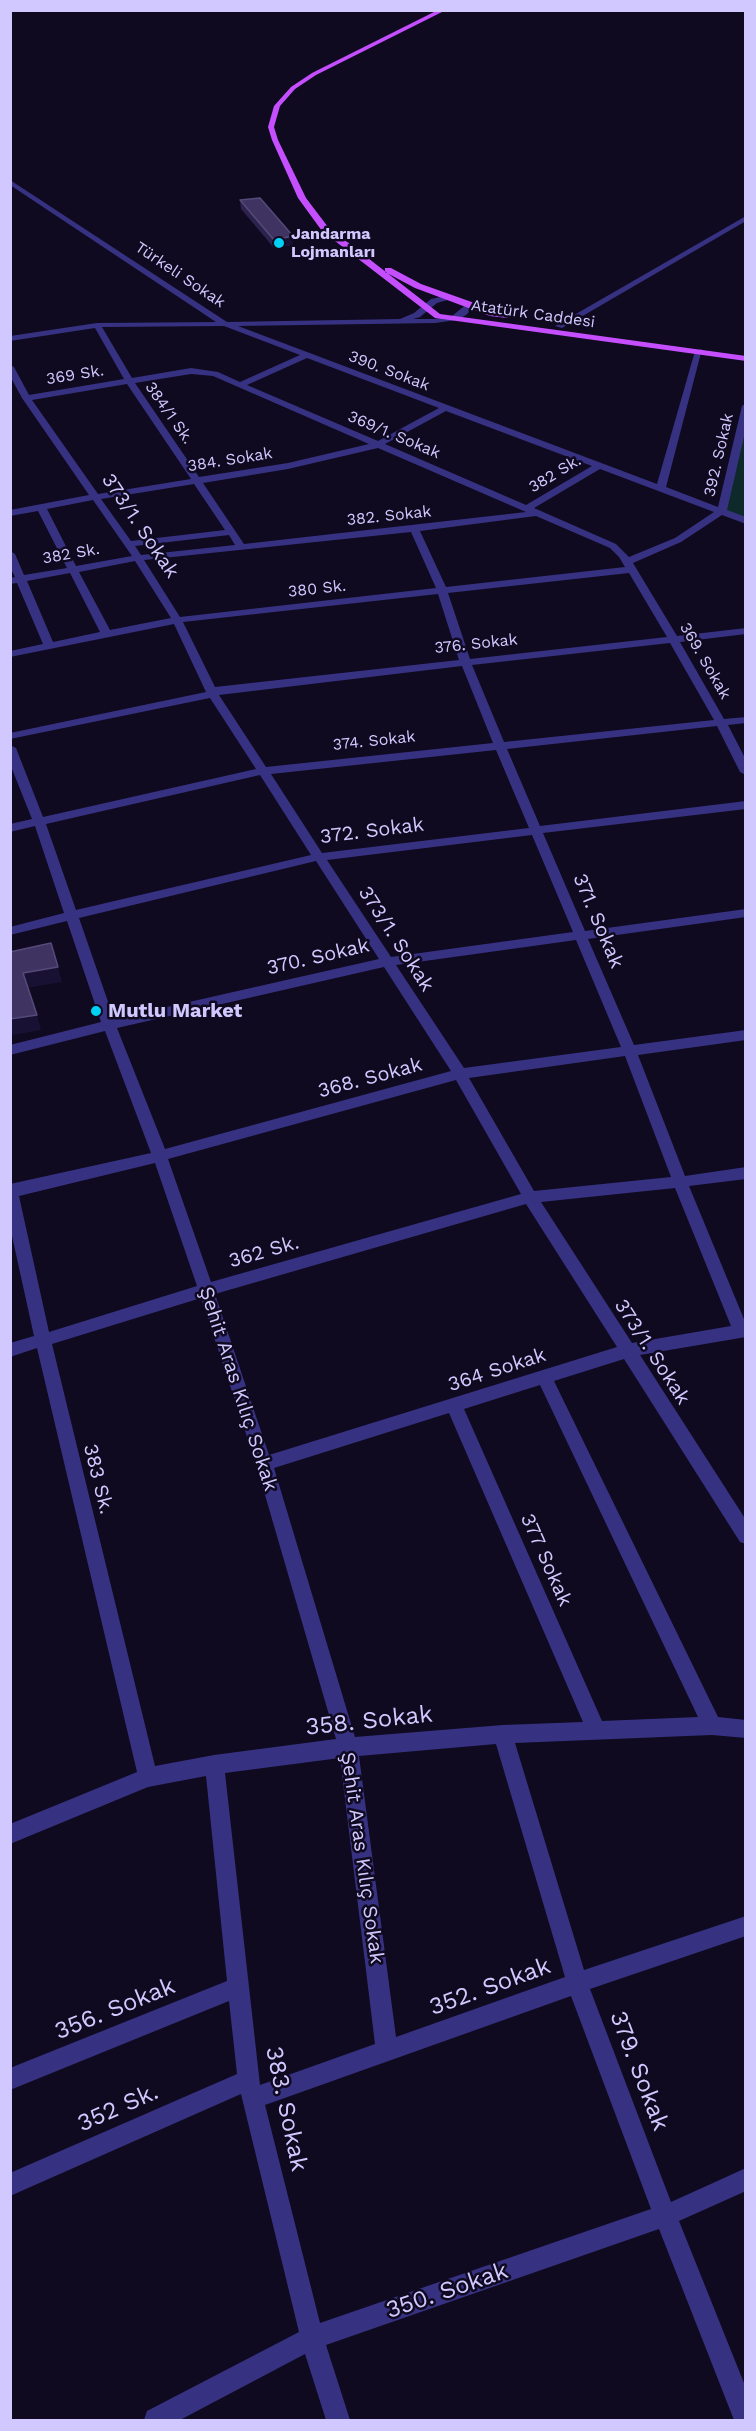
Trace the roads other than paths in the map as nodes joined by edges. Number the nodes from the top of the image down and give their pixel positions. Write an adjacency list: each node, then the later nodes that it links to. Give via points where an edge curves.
1 (443, 10): 4 (main road, Atatürk Caddesi, via 303,81 283,97 273,116 275,140 302,198 325,229)
2 (10, 182): 10 (street, Türkeli Sokak, via 24,195)
3 (746, 218): 12 (street)
4 (342, 242): 5 (main road, Atatürk Caddesi, via 369,261); 7 (main road, Atatürk Caddesi)
5 (448, 297): 6 (main road, Atatürk Caddesi); 7 (street, Türkeli Sokak)
6 (471, 305): 8 (street); 12 (main road, Atatürk Caddesi, via 494,314)
7 (424, 308): 8 (main road, Atatürk Caddesi, via 438,316); 9 (street, Türkeli Sokak, via 417,315)
8 (454, 318): 9 (street, Türkeli Sokak); 14 (main road, Atatürk Caddesi)
9 (389, 322): 10 (street, Türkeli Sokak)
10 (225, 324): 11 (street, 390. Sokak); 16 (street, 390. Sokak)
11 (97, 325): 13 (street, 390. Sokak); 19 (street, 384/1 Sk.)
12 (559, 326): 15 (main road, Atatürk Caddesi)
13 (10, 339)
14 (699, 351): 17 (main road, Atatürk Caddesi); 27 (street)
15 (746, 352)
16 (305, 356): 20 (street); 23 (street, 390. Sokak)
17 (746, 359)
18 (10, 367): 21 (street, 373/1. Sokak)
19 (129, 381): 20 (street, 369/1. Sokak, via 191,372 215,374); 21 (street, 369 Sk.); 26 (street, 384/1 Sk.)
20 (240, 385): 24 (street, 369/1. Sokak)
21 (26, 398): 28 (street, 373/1. Sokak)
22 (746, 406): 31 (street, 392. Sokak)
23 (445, 408): 24 (street, 384. Sokak); 25 (street, 390. Sokak)
24 (377, 445): 26 (street, 384. Sokak, via 288,466); 30 (street, 369/1. Sokak)
25 (598, 466): 27 (street, 390. Sokak); 30 (street, 382 Sk.)
26 (198, 480): 28 (street, 384. Sokak); 36 (street, 384/1 Sk.)
27 (661, 488): 31 (street, 390. Sokak)
28 (95, 496): 29 (street, 384. Sokak); 37 (street, 373/1. Sokak)
29 (41, 507): 32 (street, 384. Sokak); 42 (street)
30 (527, 507): 33 (street, 369/1. Sokak)
31 (722, 511): 34 (street, 390. Sokak); 41 (street, 392. Sokak)
32 (10, 513)
33 (540, 513): 35 (street, 382. Sokak); 41 (street, 369/1. Sokak, via 613,546)
34 (746, 521)
35 (414, 529): 38 (street, 382. Sokak); 45 (street, 371. Sokak)
36 (232, 532): 37 (street); 38 (street, 384/1 Sk.)
37 (128, 544): 40 (street, 373/1. Sokak)
38 (241, 546): 40 (street, 382. Sokak)
39 (10, 554): 43 (street)
40 (138, 558): 42 (street, 382 Sk.); 46 (street, 373/1. Sokak)
41 (629, 566): 45 (street, 380 Sk.); 49 (street, 369. Sokak)
42 (74, 568): 43 (street, 382 Sk.); 48 (street)
43 (22, 579): 44 (street, 382 Sk.); 50 (street)
44 (10, 581)
45 (442, 590): 46 (street, 380 Sk.); 52 (street, 371. Sokak)
46 (177, 620): 48 (street, 380 Sk.); 53 (street, 373/1. Sokak)
47 (746, 631): 49 (street, 376. Sokak)
48 (106, 633): 50 (street, 380 Sk.)
49 (674, 639): 52 (street, 376. Sokak); 55 (street, 369. Sokak)
50 (49, 646): 51 (street, 380 Sk.)
51 (10, 654)
52 (465, 662): 53 (street, 376. Sokak); 57 (street, 371. Sokak)
53 (212, 692): 56 (street, 376. Sokak); 59 (street, 373/1. Sokak)
54 (746, 720): 55 (street, 374. Sokak)
55 (721, 723): 57 (street, 374. Sokak); 60 (street, 369. Sokak)
56 (10, 736)
57 (499, 744): 59 (street, 374. Sokak); 64 (street, 371. Sokak)
58 (10, 748): 62 (street, Şehit Aras Kılıç Sokak)
59 (262, 771): 62 (street, 374. Sokak); 65 (street, 373/1. Sokak)
60 (746, 772)
61 (746, 805): 64 (street, 372. Sokak)
62 (39, 821): 63 (street, 374. Sokak); 67 (street, Şehit Aras Kılıç Sokak)
63 (10, 828)
64 (537, 830): 65 (street, 372. Sokak); 69 (street, 371. Sokak)
65 (318, 857): 67 (street, 372. Sokak); 70 (street, 373/1. Sokak)
66 (746, 913): 69 (street, 370. Sokak)
67 (71, 916): 68 (street, 372. Sokak); 71 (street, Şehit Aras Kılıç Sokak)
68 (10, 931)
69 (581, 935): 70 (street, 370. Sokak); 74 (street, 371. Sokak)
70 (385, 962): 71 (street, 370. Sokak); 75 (street, 373/1. Sokak)
71 (109, 1024): 73 (street, 370. Sokak); 76 (street, Şehit Aras Kılıç Sokak)
72 (746, 1035): 74 (street, 368. Sokak)
73 (10, 1050)
74 (630, 1051): 75 (street, 368. Sokak); 78 (street, 371. Sokak)
75 (460, 1074): 76 (street, 368. Sokak); 80 (street, 373/1. Sokak)
76 (160, 1156): 79 (street, 368. Sokak); 81 (street, Şehit Aras Kılıç Sokak)
77 (746, 1173): 78 (street, 362 Sk.)
78 (680, 1182): 80 (street, 362 Sk.); 82 (street, 371. Sokak)
79 (11, 1191): 83 (street, 383 Sk.)
80 (530, 1197): 81 (street, 362 Sk.); 85 (street, 373/1. Sokak)
81 (206, 1290): 83 (street, 362 Sk.); 88 (street, Şehit Aras Kılıç Sokak)
82 (743, 1330): 85 (street, 364 Sokak)
83 (43, 1341): 84 (street, 362 Sk.); 96 (street, 383 Sk.)
84 (10, 1350)
85 (627, 1351): 86 (street, 364 Sokak); 89 (street, 373/1. Sokak)
86 (544, 1377): 87 (street, 364 Sokak); 90 (street)
87 (454, 1406): 88 (street, 364 Sokak); 92 (street, 377 Sokak)
88 (264, 1464): 94 (street, Şehit Aras Kılıç Sokak)
89 (746, 1536)
90 (712, 1726): 91 (street, 358. Sokak); 92 (street, 358. Sokak)
91 (746, 1729)
92 (597, 1732): 93 (street, 358. Sokak)
93 (503, 1734): 94 (street, 358. Sokak); 99 (street, 379. Sokak)
94 (348, 1748): 95 (street, 358. Sokak); 101 (street, Şehit Aras Kılıç Sokak)
95 (214, 1765): 96 (street, 358. Sokak); 100 (street, 383. Sokak)
96 (148, 1777): 97 (street, 358. Sokak)
97 (10, 1834)
98 (746, 1926): 99 (street, 352. Sokak)
99 (577, 1983): 101 (street, 352. Sokak); 106 (street, 379. Sokak)
100 (238, 1987): 102 (street, 356. Sokak); 103 (street, 383. Sokak)
101 (387, 2051): 103 (street, 352. Sokak)
102 (10, 2079)
103 (250, 2089): 105 (street, 352 Sk.); 107 (street, 383. Sokak)
104 (746, 2179): 106 (street, 350. Sokak)
105 (10, 2185)
106 (665, 2216): 107 (street, 350. Sokak); 108 (street, 379. Sokak)
107 (312, 2338): 109 (street, 350. Sokak); 110 (street, 383. Sokak)
108 (746, 2420)
109 (156, 2421)
110 (338, 2421)

